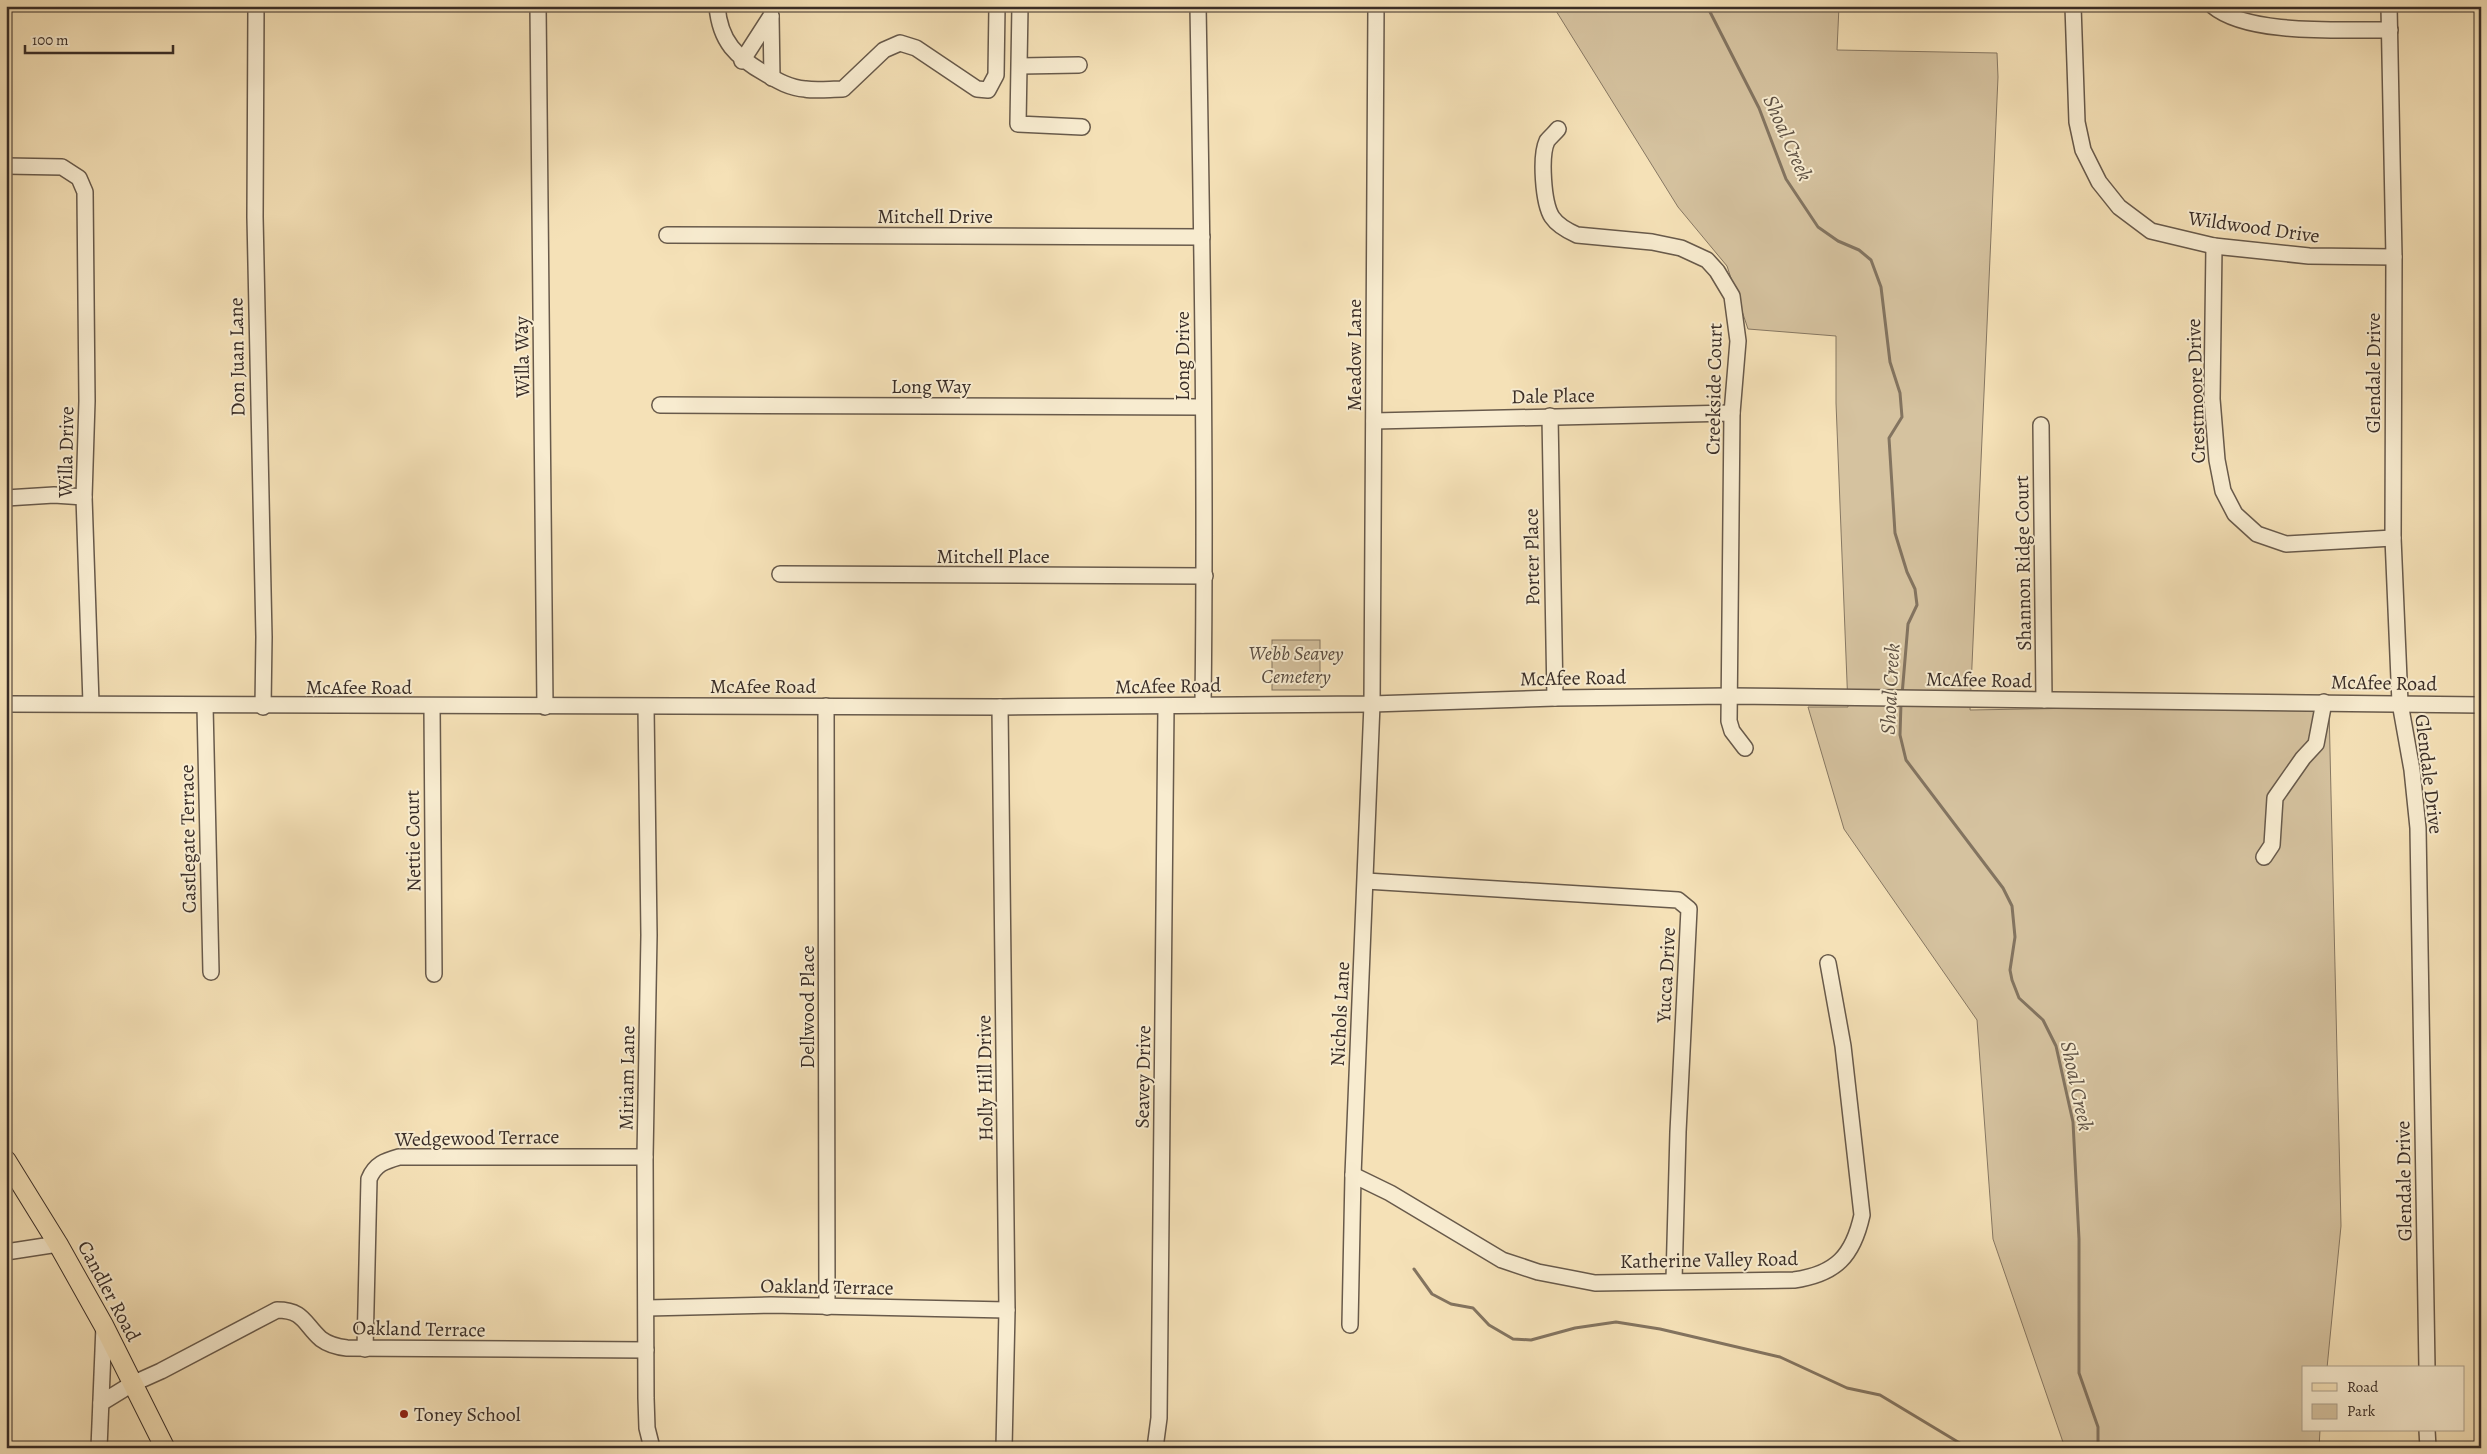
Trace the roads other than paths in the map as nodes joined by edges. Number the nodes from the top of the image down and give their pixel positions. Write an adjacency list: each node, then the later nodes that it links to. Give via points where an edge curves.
1 (256, 6): 47 (street, Don Juan Lane, via 255,217)
2 (538, 6): 49 (street, Willa Way)
3 (718, 6): 12 (street, via 718,21 724,35)
4 (996, 6): 15 (street, via 996,75 988,90 977,89 916,48 900,43 884,50 843,89 803,90)
5 (1020, 6): 14 (street)
6 (1198, 6): 20 (street, Long Drive)
7 (1376, 6): 27 (street, Meadow Lane)
8 (2073, 6): 21 (street, Wildwood Drive, via 2077,122 2083,150 2099,182 2119,207 2151,231)
9 (2213, 6): 11 (street, via 2235,19 2261,25)
10 (2390, 6): 11 (street, Glendale Drive)
11 (2390, 30): 22 (street, Glendale Drive)
12 (742, 61): 15 (street); 15 (street, via 771,16)
13 (1079, 65): 14 (street)
14 (1020, 66): 16 (street, via 1018,124)
15 (772, 78)
16 (1082, 126)
17 (1558, 129): 25 (street, Creekside Court, via 1547,142 1543,176 1547,206 1553,219 1577,235 1680,248 1707,260 1725,283 1732,296 1737,325)
18 (6, 166): 29 (street, Willa Drive, via 62,167 79,178 86,192)
19 (667, 235): 20 (street, Mitchell Drive)
20 (1202, 237): 24 (street, Long Drive)
21 (2214, 246): 22 (street, Wildwood Drive, via 2308,256); 31 (street, Crestmoore Drive, via 2212,399 2216,452 2223,491 2235,514 2257,534 2286,544)
22 (2394, 257): 31 (street, Glendale Drive)
23 (660, 405): 24 (street, Long Way)
24 (1202, 406): 33 (street, Long Drive)
25 (1732, 413): 26 (street, Dale Place); 34 (street, Creekside Court)
26 (1550, 416): 27 (street, Dale Place); 35 (street, Porter Place)
27 (1374, 421): 41 (street, Meadow Lane)
28 (2041, 425): 36 (street, Shannon Ridge Court)
29 (84, 497): 30 (street); 40 (street, Willa Drive)
30 (6, 498)
31 (2393, 538): 38 (street, Glendale Drive)
32 (780, 574): 33 (street, Mitchell Place)
33 (1205, 576): 42 (street, Long Drive)
34 (1729, 696): 35 (street, McAfee Road); 36 (street, McAfee Road); 52 (street, Creekside Court, via 1732,731)
35 (1555, 698): 41 (street, McAfee Road)
36 (2044, 700): 37 (street, McAfee Road)
37 (2324, 702): 38 (street, McAfee Road); 53 (street, via 2316,744 2275,798 2272,845)
38 (2400, 703): 43 (street, McAfee Road); 71 (street, Glendale Drive, via 2418,828)
39 (6, 704): 40 (street, McAfee Road)
40 (91, 704): 44 (street, McAfee Road)
41 (1372, 704): 42 (street, McAfee Road); 54 (street, Nichols Lane)
42 (1203, 705): 46 (street, McAfee Road)
43 (2481, 705)
44 (205, 706): 47 (street, McAfee Road); 56 (street, Castlegate Terrace)
45 (826, 706): 50 (street, McAfee Road); 51 (street, McAfee Road); 64 (street, Dellwood Place)
46 (1166, 706): 51 (street, McAfee Road); 79 (street, Seavey Drive, via 1160,1418)
47 (263, 707): 48 (street, McAfee Road)
48 (432, 707): 49 (street, McAfee Road); 57 (street, Nettie Court)
49 (545, 707): 50 (street, McAfee Road)
50 (646, 707): 58 (street, Miriam Lane, via 648,946)
51 (1000, 707): 66 (street, Holly Hill Drive)
52 (1745, 748)
53 (2264, 857)
54 (1366, 881): 60 (street, Nichols Lane); 63 (street, Yucca Drive, via 1678,900 1690,909)
55 (1828, 963): 63 (street, Katherine Valley Road, via 1856,1157 1862,1215 1858,1235 1844,1259 1814,1277 1794,1280)
56 (212, 972)
57 (434, 974)
58 (645, 1157): 65 (street, Miriam Lane); 69 (street, Wedgewood Terrace, via 437,1156 384,1161 373,1169 369,1179)
59 (6, 1160): 61 (main road, Candler Road)
60 (1353, 1175): 63 (street, Katherine Valley Road, via 1390,1193 1502,1260 1538,1272 1595,1283); 67 (street, Nichols Lane)
61 (58, 1244): 62 (street); 68 (main road, Candler Road)
62 (6, 1252)
63 (1674, 1280)
64 (828, 1307): 65 (street, Oakland Terrace); 66 (street, Oakland Terrace)
65 (647, 1308): 70 (street, Miriam Lane)
66 (1007, 1310): 78 (street, Holly Hill Drive)
67 (1350, 1325)
68 (104, 1326): 72 (main road, Candler Road); 73 (street)
69 (365, 1349): 70 (street, Oakland Terrace); 72 (street, Oakland Terrace, via 332,1346 321,1339 299,1314 277,1310)
70 (646, 1350): 77 (street, Miriam Lane, via 647,1428)
71 (2427, 1366)
72 (132, 1384): 73 (street, Oakland Terrace); 76 (main road, Candler Road)
73 (101, 1403): 75 (street)
74 (2427, 1432): 80 (street)
75 (99, 1448)
76 (165, 1448)
77 (652, 1448)
78 (1004, 1448)
79 (1155, 1448)
80 (2428, 1448)

